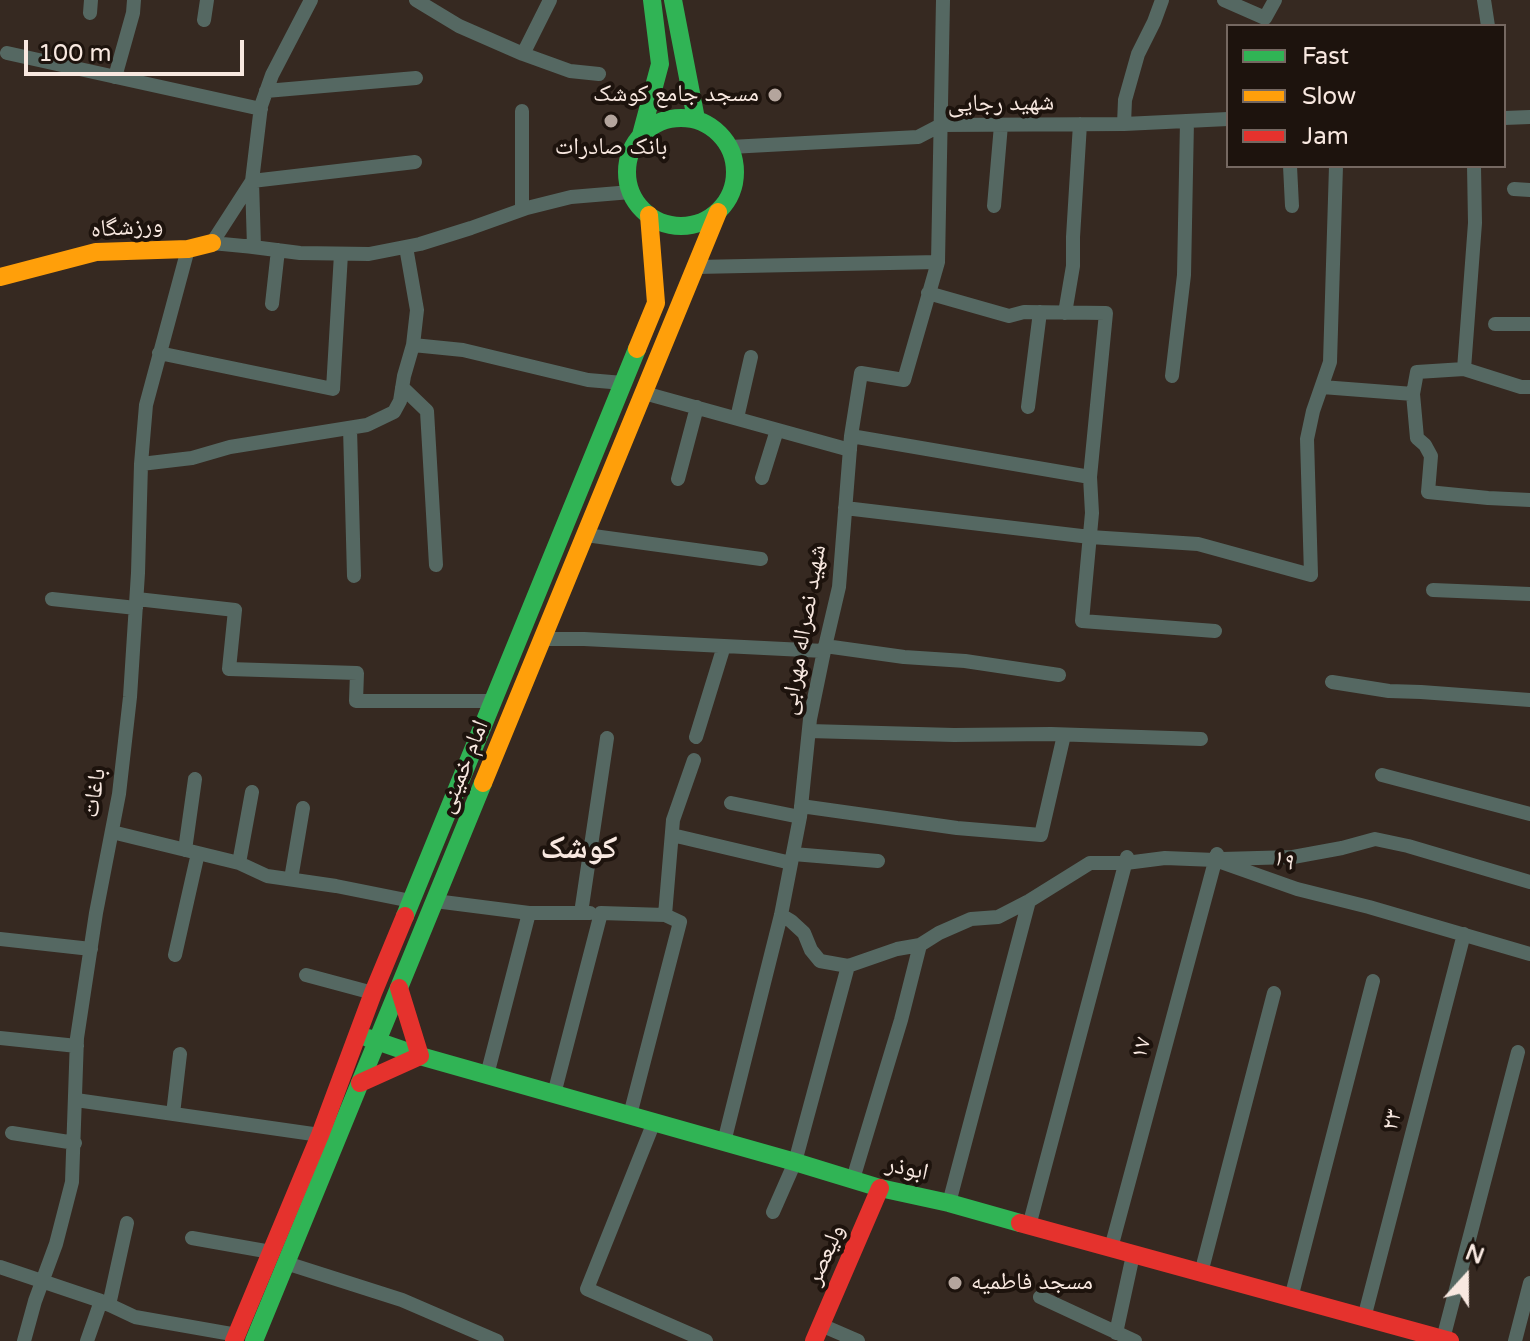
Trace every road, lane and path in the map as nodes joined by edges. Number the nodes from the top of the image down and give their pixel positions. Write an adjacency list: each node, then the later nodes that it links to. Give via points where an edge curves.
1 (134, 0): 18 (street)
2 (207, 0): 13 (street)
3 (311, 0): 20 (street)
4 (416, 0): 16 (street)
5 (550, 0): 16 (street)
6 (652, 0): 32 (main road, via 660,64)
7 (673, 0): 25 (main road)
8 (943, 0): 30 (street, شهید نصراله مهرابی)
9 (1162, 0): 29 (street, via 1138,54)
10 (1224, 0): 11 (street, via 1265,18)
11 (1275, 0)
12 (1484, 0): 14 (street)
13 (204, 20)
14 (1488, 24)
15 (7, 53): 18 (street)
16 (523, 54): 17 (street, via 570,71)
17 (599, 74)
18 (115, 77): 21 (street)
19 (416, 78): 20 (street)
20 (266, 91): 21 (street)
21 (261, 109): 38 (street)
22 (522, 111): 44 (street)
23 (1530, 117): 24 (street)
24 (1506, 118)
25 (696, 119): 32 (main road, via 666,120); 33 (main road, via 710,125)
26 (1226, 119): 27 (street, شهید رجایی)
27 (1187, 121): 29 (street, شهید رجایی); 66 (street, via 1184,275)
28 (1080, 124): 29 (street, شهید رجایی); 31 (street, شهید رجایی); 59 (street, via 1073,266)
29 (1124, 124)
30 (941, 125): 31 (street, شهید رجایی); 33 (street, شهید رجایی, via 918,137); 53 (street, شهید نصراله مهرابی)
31 (1001, 125): 42 (street)
32 (641, 135): 41 (main road, via 628,162)
33 (730, 147): 45 (main road, via 736,174)
34 (415, 162): 38 (street)
35 (1290, 168): 43 (street)
36 (1336, 168): 69 (street, via 1330,362)
37 (1474, 168): 65 (street)
38 (252, 181): 47 (street); 48 (street)
39 (1514, 189): 40 (street)
40 (1530, 190)
41 (631, 192): 44 (street, via 571,197); 46 (main road)
42 (994, 206)
43 (1292, 206)
44 (522, 209): 49 (street)
45 (718, 212): 46 (main road, via 677,226); 54 (main road, امام خمینی)
46 (649, 215): 67 (main road, امام خمینی, via 656,303)
47 (212, 243): 48 (street); 50 (main road, ورزشگاه)
48 (249, 246): 51 (street)
49 (406, 247): 52 (street); 62 (street, via 417,310)
50 (188, 249): 55 (main road, ورزشگاه, via 96,252); 63 (street, باغات)
51 (278, 250): 52 (street); 57 (street)
52 (341, 254): 63 (street, via 333,389)
53 (938, 262): 54 (street); 56 (street, شهید نصراله مهرابی)
54 (696, 267): 71 (main road, امام خمینی)
55 (0, 277)
56 (928, 293): 58 (street, via 1009,316); 78 (street, شهید نصراله مهرابی, via 904,380 861,373)
57 (272, 304)
58 (1040, 312): 59 (street); 74 (street)
59 (1065, 313): 80 (street, via 1106,313)
60 (1495, 324): 61 (street)
61 (1530, 324)
62 (413, 345): 67 (street); 68 (street)
63 (159, 353): 79 (street, باغات, via 146,405)
64 (751, 357): 75 (street)
65 (1464, 369): 70 (street); 72 (street, via 1417,372)
66 (1172, 376)
67 (623, 383): 101 (main road, امام خمینی)
68 (402, 387): 76 (street, via 394,412); 88 (street, via 427,411)
69 (1322, 387): 72 (street); 86 (street, via 1307,439 1311,575 1198,544)
70 (1530, 387)
71 (644, 393): 73 (street); 85 (main road, امام خمینی)
72 (1413, 394): 83 (street, via 1417,438 1431,456 1428,492)
73 (697, 407): 75 (street); 82 (street)
74 (1028, 407)
75 (737, 418): 77 (street)
76 (350, 428): 79 (street); 89 (street)
77 (777, 430): 78 (street); 81 (street)
78 (850, 443): 80 (street); 84 (street, شهید نصراله مهرابی)
79 (141, 464): 93 (street, باغات)
80 (1090, 477): 86 (street)
81 (762, 478)
82 (678, 479)
83 (1530, 500)
84 (845, 508): 86 (street); 97 (street, شهید نصراله مهرابی, via 839,587)
85 (586, 535): 87 (street); 95 (main road, امام خمینی)
86 (1090, 537): 94 (street, via 1082,621)
87 (761, 559)
88 (436, 565)
89 (354, 576)
90 (1433, 590): 91 (street)
91 (1530, 594)
92 (52, 599): 93 (street)
93 (136, 604): 101 (street, via 235,610 229,669 357,673 356,701); 115 (street, باغات)
94 (1215, 631)
95 (543, 639): 96 (street); 126 (main road, امام خمینی)
96 (724, 646): 97 (street); 104 (street)
97 (824, 648): 98 (street); 102 (street, شهید نصراله مهرابی)
98 (1059, 675)
99 (1332, 682): 100 (street)
100 (1530, 700)
101 (493, 701): 125 (main road, امام خمینی)
102 (809, 731): 103 (street); 113 (street, شهید نصراله مهرابی)
103 (1064, 735): 106 (street); 113 (street, via 1041,835)
104 (696, 737)
105 (607, 738): 129 (street)
106 (1201, 739)
107 (694, 760): 116 (street)
108 (1382, 775): 114 (street)
109 (195, 779): 117 (street)
110 (252, 792): 122 (street)
111 (731, 803): 113 (street)
112 (303, 808): 123 (street)
113 (800, 811): 119 (street, شهید نصراله مهرابی)
114 (1530, 814)
115 (112, 832): 117 (street); 136 (street, باغات)
116 (672, 835): 119 (street); 131 (street)
117 (191, 852): 122 (street); 138 (street)
118 (1216, 857): 120 (street, ۱۹); 124 (street, via 1293,857 1375,839); 133 (street, ۱۹, via 1297,889); 172 (street, ۱۷)
119 (792, 858): 121 (street); 132 (street, شهید نصراله مهرابی)
120 (1127, 860): 127 (street, ۱۹, via 1090,863); 170 (street)
121 (878, 861)
122 (239, 863): 123 (street, via 267,876)
123 (291, 879): 125 (street)
124 (1530, 882)
125 (411, 901): 143 (main road, امام خمینی)
126 (435, 901): 128 (street); 142 (main road, امام خمینی)
127 (1029, 901): 135 (street, ۱۹, via 998,917 971,919); 166 (street)
128 (529, 913): 129 (street); 152 (street)
129 (581, 913): 130 (street)
130 (601, 913): 131 (street); 154 (street)
131 (665, 915): 157 (street, via 680,922)
132 (781, 915): 139 (street, via 804,933 820,961); 161 (street, شهید نصراله مهرابی)
133 (1464, 934): 137 (street, ۱۹); 182 (street, ۲۳)
134 (0, 939): 136 (street)
135 (920, 945): 139 (street, ۱۹); 164 (street)
136 (91, 949): 148 (street, باغات)
137 (1530, 954)
138 (175, 955)
139 (848, 966): 163 (street)
140 (306, 975): 143 (street)
141 (1373, 981): 180 (street)
142 (399, 988): 147 (main road, امام خمینی); 151 (main road)
143 (373, 993): 145 (main road, امام خمینی)
144 (1274, 993): 176 (street)
145 (356, 1034): 147 (main road, ابوذر); 160 (main road, امام خمینی)
146 (0, 1038): 148 (street)
147 (377, 1042): 151 (main road, ابوذر); 153 (main road, امام خمینی)
148 (77, 1046): 155 (street, باغات)
149 (1518, 1052): 186 (street)
150 (180, 1054): 156 (street)
151 (420, 1056): 152 (main road, ابوذر); 153 (main road)
152 (487, 1075): 154 (main road, ابوذر)
153 (360, 1083): 174 (main road, امام خمینی)
154 (554, 1094): 157 (main road, ابوذر)
155 (76, 1100): 156 (street); 162 (street, باغات)
156 (173, 1114): 160 (street)
157 (630, 1115): 158 (main road, ابوذر)
158 (654, 1122): 161 (main road, ابوذر); 190 (street, via 587,1289)
159 (12, 1133): 162 (street)
160 (320, 1135): 174 (main road, امام خمینی)
161 (724, 1142): 163 (main road, ابوذر)
162 (75, 1143): 177 (street, باغات, via 72,1182)
163 (795, 1162): 164 (main road, ابوذر); 167 (street)
164 (853, 1179): 165 (main road, ابوذر); 168 (main road)
165 (880, 1188): 166 (main road, ابوذر); 168 (main road, ولیعصر)
166 (949, 1203): 170 (main road, ابوذر)
167 (773, 1212)
168 (870, 1214): 183 (main road, ولیعصر)
169 (127, 1223): 181 (street)
170 (1029, 1226): 172 (main road, ابوذر)
171 (192, 1238): 174 (street)
172 (1111, 1248): 173 (main road, ابوذر)
173 (1133, 1255): 176 (main road, ابوذر); 184 (street)
174 (279, 1257): 185 (main road, امام خمینی); 189 (street, via 402,1300)
175 (0, 1267): 177 (street)
176 (1201, 1273): 180 (main road, ابوذر)
177 (42, 1281): 181 (street); 187 (street, باغات)
178 (1530, 1283): 193 (street)
179 (1040, 1297): 184 (street)
180 (1291, 1298): 182 (main road, ابوذر)
181 (105, 1303): 185 (street, via 135,1317); 188 (street)
182 (1364, 1318): 186 (main road, ابوذر)
183 (818, 1333): 191 (street)
184 (1116, 1333): 192 (street)
185 (242, 1339)
186 (1447, 1340)
187 (24, 1341)
188 (87, 1341)
189 (497, 1341)
190 (706, 1341)
191 (858, 1341)
192 (1135, 1341)
193 (1515, 1341)

